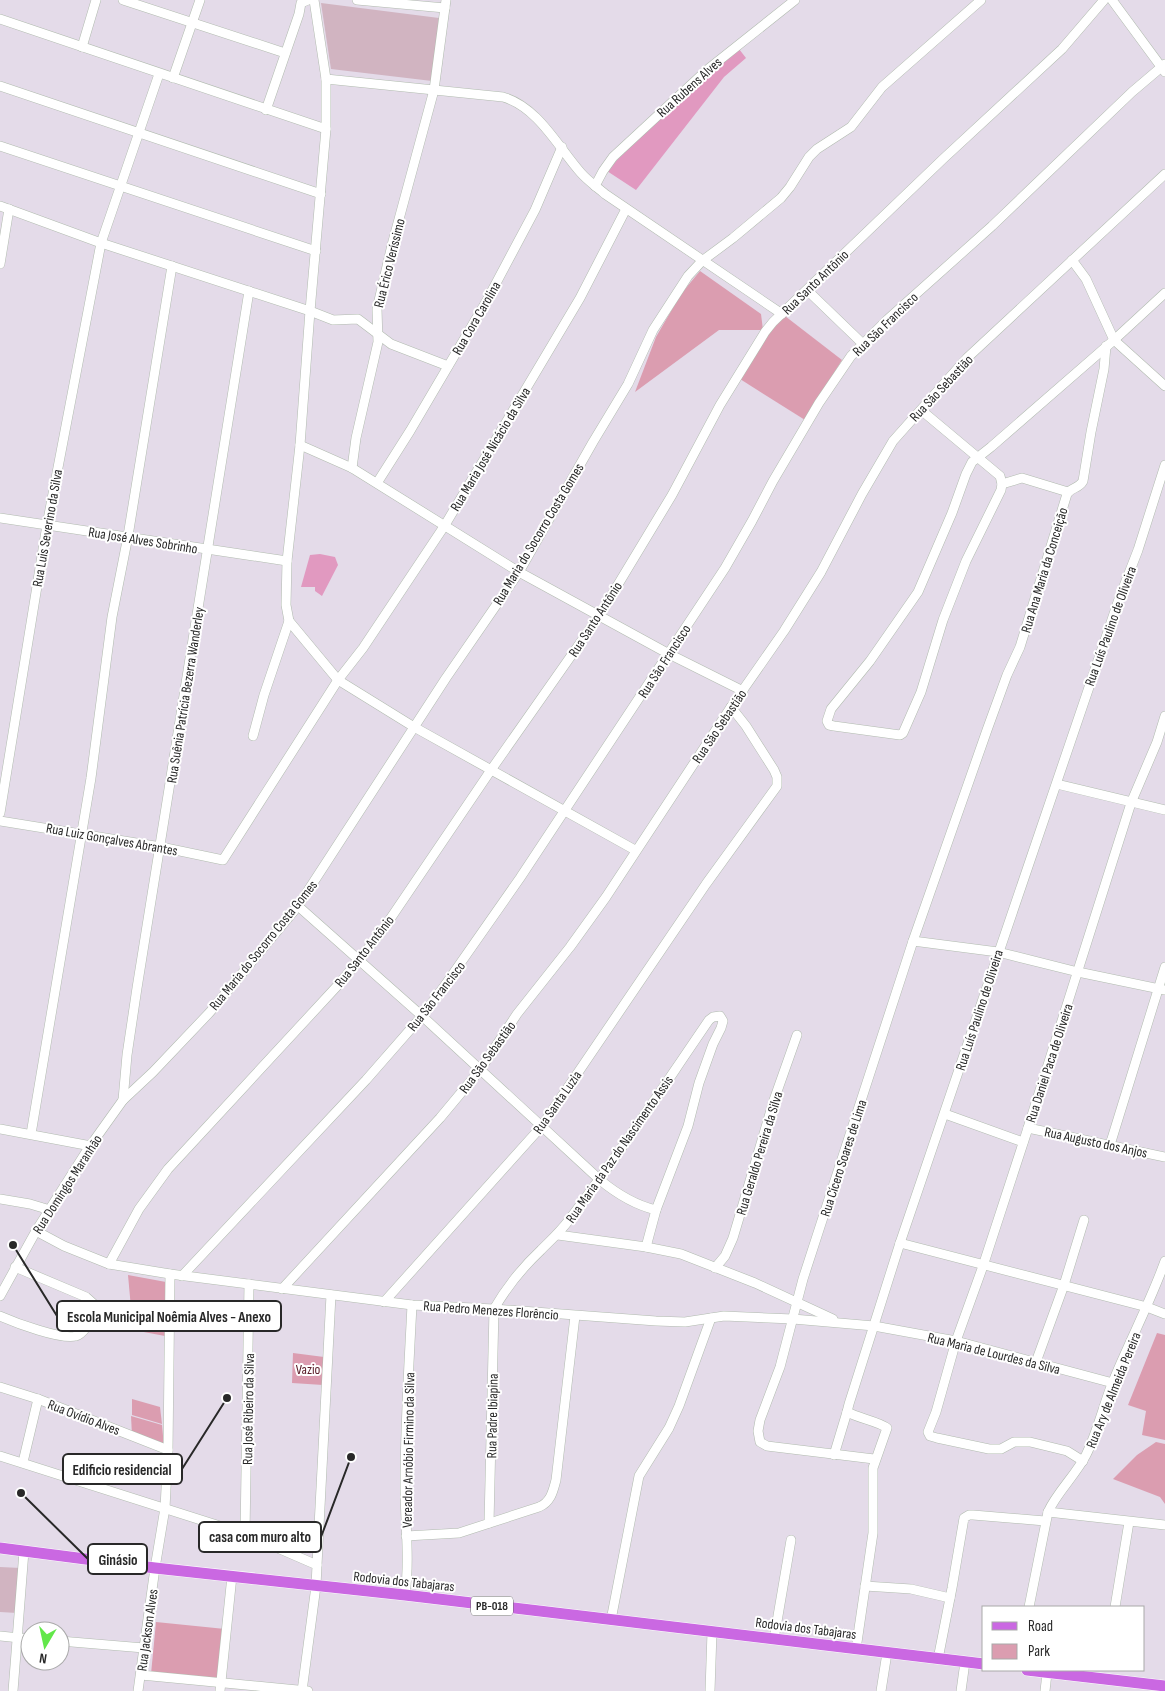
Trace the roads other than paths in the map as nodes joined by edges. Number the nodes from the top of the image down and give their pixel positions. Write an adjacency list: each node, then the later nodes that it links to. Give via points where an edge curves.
1 (96, 0): 14 (street)
2 (123, 0): 13 (street)
3 (200, 0): 13 (street)
4 (314, 0): 19 (street)
5 (357, 0): 11 (street)
6 (795, 0): 29 (street, Rua Rubens Alves, via 707,70 613,157)
7 (981, 0): 36 (street, Rua Maria do Socorro Costa Gomes, via 882,87 851,127 817,149 781,198)
8 (1104, 0): 39 (street, Rua Santo Antônio, via 1062,50)
9 (1112, 0): 16 (street)
10 (302, 1): 15 (street)
11 (445, 4): 21 (street, Rua Érico Veríssimo)
12 (0, 19): 14 (street)
13 (192, 23): 15 (street); 18 (street)
14 (82, 47): 17 (street)
15 (285, 52): 22 (street)
16 (1164, 68): 46 (street, Rua São Francisco, via 1132,92)
17 (159, 74): 18 (street); 24 (street, Rua Luis Severino da Silva)
18 (173, 78): 22 (street)
19 (326, 79): 21 (street); 23 (street)
20 (0, 86): 24 (street)
21 (434, 90): 26 (street, via 514,100 524,106); 44 (street, Rua Érico Veríssimo, via 377,310)
22 (266, 110): 23 (street)
23 (326, 129): 30 (street)
24 (138, 132): 28 (street, Rua Luis Severino da Silva); 30 (street)
25 (0, 146): 28 (street)
26 (562, 147): 29 (street); 48 (street, Rua Cora Carolina, via 535,210)
27 (1165, 174): 35 (street, Rua São Sebastião)
28 (120, 186): 33 (street, Rua Luis Severino da Silva); 34 (street)
29 (595, 186): 32 (street)
30 (321, 194): 34 (street)
31 (4, 208): 33 (street); 37 (street)
32 (626, 209): 36 (street); 60 (street, Rua Maria José Nicácio da Silva, via 580,298)
33 (101, 243): 38 (street); 59 (street, Rua Luis Severino da Silva)
34 (316, 251): 42 (street)
35 (1072, 260): 45 (street, via 1086,279); 50 (street, Rua São Sebastião, via 967,358)
36 (702, 261): 43 (street); 64 (street, Rua Maria do Socorro Costa Gomes, via 688,276 653,330 618,402)
37 (0, 264)
38 (172, 266): 40 (street); 61 (street)
39 (807, 290): 43 (street, Rua Santo Antônio); 46 (street)
40 (249, 292): 42 (street); 62 (street, Rua Suênia Patrícia Bezerra Wanderley)
41 (1165, 293): 45 (street)
42 (310, 311): 44 (street, via 333,320 358,319); 51 (street)
43 (782, 314): 65 (street, Rua Santo Antônio, via 765,332 725,397 672,495)
44 (378, 335): 48 (street, via 391,344); 54 (street, Rua Érico Veríssimo)
45 (1114, 340): 47 (street); 49 (street)
46 (864, 344): 67 (street, Rua São Francisco, via 851,356 820,403 725,568)
47 (1106, 346): 52 (street); 57 (street, Rua Ana Maria da Conceição, via 1085,475 1080,486)
48 (448, 366): 55 (street, Rua Cora Carolina)
49 (1165, 386)
50 (921, 410): 52 (street); 69 (street, Rua São Sebastião, via 888,449 821,572)
51 (300, 445): 54 (street); 63 (street)
52 (978, 457): 56 (street, via 1000,476); 56 (street, via 966,474 918,592 870,661 831,709 827,719 829,724 903,734 921,692 943,620 966,561)
53 (1165, 465): 77 (street, Rua Luís Paulino de Oliveira)
54 (352, 468): 55 (street)
55 (377, 482): 60 (street)
56 (1002, 484): 57 (street, via 1022,478)
57 (1068, 492): 75 (street, Rua Ana Maria da Conceição, via 1020,647)
58 (0, 518): 59 (street, Rua José Alves Sobrinho)
59 (47, 525): 61 (street, Rua José Alves Sobrinho); 81 (street, Rua Luis Severino da Silva)
60 (445, 525): 64 (street); 68 (street, Rua Maria José Nicácio da Silva)
61 (128, 536): 62 (street, Rua José Alves Sobrinho); 83 (street, via 112,617)
62 (208, 550): 63 (street, Rua José Alves Sobrinho); 84 (street, Rua Suênia Patrícia Bezerra Wanderley)
63 (286, 561): 66 (street)
64 (519, 572): 65 (street); 72 (street, Rua Maria do Socorro Costa Gomes)
65 (600, 616): 67 (street); 76 (street, Rua Santo Antônio)
66 (289, 621): 68 (street); 73 (street)
67 (668, 654): 69 (street); 80 (street, Rua São Francisco)
68 (338, 680): 72 (street); 86 (street, Rua Maria José Nicácio da Silva)
69 (743, 691): 70 (street, Rua São Sebastião)
70 (731, 707): 85 (street, Rua São Sebastião); 99 (street, Rua Santa Luzia, via 774,770 777,786 706,884)
71 (1165, 716): 74 (street, Rua Daniel Paca de Oliveira)
72 (414, 727): 76 (street); 87 (street, Rua Maria do Socorro Costa Gomes)
73 (253, 736)
74 (1161, 743): 78 (street, Rua Daniel Paca de Oliveira)
75 (974, 766): 88 (street, Rua Cícero Soares de Lima)
76 (490, 770): 80 (street); 90 (street, Rua Santo Antônio)
77 (1057, 784): 78 (street); 89 (street, Rua Luís Paulino de Oliveira)
78 (1131, 803): 79 (street); 92 (street, Rua Daniel Paca de Oliveira)
79 (1165, 810)
80 (565, 811): 85 (street); 94 (street, Rua São Francisco)
81 (0, 814)
82 (0, 821): 83 (street, Rua Luiz Gonçalves Abrantes)
83 (82, 834): 84 (street, Rua Luiz Gonçalves Abrantes); 102 (street)
84 (161, 847): 86 (street, Rua Luiz Gonçalves Abrantes); 97 (street, Rua Suênia Patrícia Bezerra Wanderley, via 130,1036)
85 (635, 850): 96 (street, Rua São Sebastião, via 570,947 517,1014)
86 (223, 860)
87 (298, 906): 90 (street); 97 (street, Rua Maria do Socorro Costa Gomes, via 210,1012)
88 (913, 941): 89 (street); 132 (street, Rua Cícero Soares de Lima)
89 (998, 952): 92 (street); 98 (street, Rua Luís Paulino de Oliveira)
90 (359, 960): 94 (street); 117 (street, Rua Santo Antônio, via 168,1169 135,1216)
91 (1165, 967): 93 (street)
92 (1078, 972): 93 (street); 100 (street, Rua Daniel Paca de Oliveira)
93 (1161, 990): 104 (street)
94 (422, 1016): 96 (street); 122 (street, Rua São Francisco)
95 (797, 1035): 120 (street, Rua Geraldo Pereira da Silva, via 733,1238)
96 (480, 1070): 99 (street); 128 (street, Rua São Sebastião, via 440,1118)
97 (123, 1100): 105 (street, Rua Domingos Maranhão)
98 (945, 1114): 103 (street, Rua Augusto dos Anjos); 114 (street, Rua Luís Paulino de Oliveira)
99 (542, 1127): 107 (street); 131 (street, Rua Santa Luzia)
100 (1028, 1128): 103 (street, Rua Daniel Paca de Oliveira); 104 (street, Rua Augusto dos Anjos)
101 (0, 1129): 102 (street)
102 (31, 1134): 105 (street)
103 (1023, 1142): 118 (street, Rua Daniel Paca de Oliveira)
104 (1110, 1145): 106 (street, Rua Augusto dos Anjos)
105 (90, 1146): 109 (street, Rua Domingos Maranhão)
106 (1165, 1157)
107 (600, 1180): 110 (street, via 632,1202); 110 (street, Rua Maria da Paz do Nascimento Assis, via 709,1020 718,1016 723,1021 721,1028); 113 (street, Rua Maria da Paz do Nascimento Assis)
108 (0, 1199): 109 (street)
109 (50, 1210): 112 (street, Rua Domingos Maranhão)
110 (656, 1210): 115 (street)
111 (1084, 1220): 126 (street)
112 (36, 1231): 117 (street, Rua Pedro Menezes Florêncio); 119 (street, Rua Domingos Maranhão)
113 (558, 1235): 115 (street); 135 (street, Rua Maria da Paz do Nascimento Assis, via 518,1274)
114 (900, 1243): 118 (street); 142 (street, Rua Luís Paulino de Oliveira)
115 (646, 1247): 120 (street, via 682,1254)
116 (1165, 1260): 127 (street, Rua Ary de Almeida Pereira)
117 (109, 1264): 121 (street, Rua Pedro Menezes Florêncio)
118 (983, 1266): 126 (street); 143 (street, Rua Daniel Paca de Oliveira)
119 (15, 1267): 125 (street, Rua Domingos Maranhão); 137 (street, via 86,1297 95,1305 96,1315 75,1337 46,1332)
120 (715, 1268): 132 (street)
121 (170, 1274): 122 (street, Rua Pedro Menezes Florêncio); 149 (street, Rua Jackson Alves)
122 (182, 1276): 124 (street, Rua Pedro Menezes Florêncio)
123 (1165, 1280): 127 (street)
124 (250, 1284): 128 (street, Rua Pedro Menezes Florêncio); 160 (street, Rua José Ribeiro da Silva)
125 (2, 1285): 130 (street, Rua Domingos Maranhão)
126 (1064, 1286): 134 (street); 144 (street)
127 (1156, 1288): 134 (street, Rua Ary de Almeida Pereira)
128 (282, 1289): 129 (street, Rua Pedro Menezes Florêncio)
129 (331, 1295): 131 (street, Rua Pedro Menezes Florêncio); 165 (street)
130 (0, 1296)
131 (384, 1302): 133 (street, Rua Pedro Menezes Florêncio)
132 (797, 1303): 140 (street, Rua Cícero Soares de Lima); 141 (street)
133 (412, 1306): 135 (street, Rua Pedro Menezes Florêncio); 161 (street, Vereador Arnóbio Firmino da Silva, via 405,1454)
134 (1147, 1307): 136 (street); 145 (street, Rua Ary de Almeida Pereira)
135 (494, 1310): 138 (street, Rua Pedro Menezes Florêncio); 158 (street, Rua Padre Ibiapina)
136 (1165, 1314)
137 (0, 1316)
138 (575, 1316): 139 (street, Rua Pedro Menezes Florêncio, via 676,1322); 158 (street, via 553,1493 544,1505)
139 (711, 1318): 140 (street, Rua Pedro Menezes Florêncio); 174 (street, via 669,1428 639,1476)
140 (793, 1319): 141 (street, Rua Pedro Menezes Florêncio); 150 (street, Rua Cícero Soares de Lima, via 777,1377 760,1420 758,1438 767,1446)
141 (840, 1322): 142 (street, Rua Pedro Menezes Florêncio)
142 (874, 1326): 143 (street, Rua Maria de Lourdes da Silva); 148 (street, Rua Luís Paulino de Oliveira)
143 (956, 1342): 144 (street, Rua Maria de Lourdes da Silva); 153 (street, Rua Daniel Paca de Oliveira, via 928,1432 932,1437 989,1449 1001,1449 1014,1442 1030,1442 1067,1450)
144 (1036, 1362): 145 (street, Rua Maria de Lourdes da Silva)
145 (1112, 1383): 153 (street, Rua Ary de Almeida Pereira)
146 (0, 1388): 147 (street, Rua Ovídio Alves)
147 (38, 1399): 149 (street, Rua Ovídio Alves); 154 (street)
148 (847, 1412): 150 (street, Rua Luís Paulino de Oliveira); 152 (street, via 887,1428)
149 (168, 1450): 155 (street, Rua Jackson Alves)
150 (834, 1455): 152 (street, Rua Cícero Soares de Lima)
151 (0, 1456): 154 (street)
152 (874, 1460): 169 (street, via 874,1519)
153 (1082, 1461): 156 (street, Rua Ary de Almeida Pereira)
154 (24, 1462): 155 (street)
155 (165, 1508): 160 (street); 166 (street, Rua Jackson Alves)
156 (1046, 1516): 157 (street); 171 (street, via 966,1516 962,1522); 172 (street)
157 (1129, 1522): 159 (street); 173 (street)
158 (489, 1524): 161 (street, via 459,1533)
159 (1165, 1525)
160 (245, 1534): 165 (street)
161 (406, 1536): 170 (street, Vereador Arnóbio Firmino da Silva)
162 (791, 1540): 178 (street)
163 (0, 1548): 164 (main road, Rodovia dos Tabajaras / PB-018)
164 (24, 1551): 166 (main road, Rodovia dos Tabajaras / PB-018); 177 (street)
165 (317, 1565): 168 (street)
166 (155, 1568): 167 (main road, Rodovia dos Tabajaras / PB-018); 180 (street, Rua Jackson Alves)
167 (232, 1576): 168 (main road, Rodovia dos Tabajaras / PB-018); 192 (street)
168 (316, 1586): 170 (main road, Rodovia dos Tabajaras / PB-018); 195 (street)
169 (865, 1586): 171 (street, via 911,1589); 181 (street)
170 (405, 1595): 174 (main road, Rodovia dos Tabajaras / PB-018)
171 (950, 1598): 183 (street)
172 (1029, 1606)
173 (1115, 1606)
174 (611, 1620): 175 (main road, Rodovia dos Tabajaras / PB-018)
175 (712, 1632): 178 (main road, Rodovia dos Tabajaras / PB-018); 196 (street)
176 (0, 1636): 177 (street)
177 (18, 1638): 193 (street)
178 (774, 1639): 181 (main road, Rodovia dos Tabajaras / PB-018)
179 (70, 1642): 180 (street)
180 (144, 1648): 189 (street, Rua Jackson Alves)
181 (856, 1649): 182 (main road, Rodovia dos Tabajaras / PB-018)
182 (886, 1652): 183 (main road, Rodovia dos Tabajaras / PB-018); 197 (street)
183 (938, 1659): 184 (main road, Rodovia dos Tabajaras / PB-018)
184 (965, 1662): 185 (main road, Rodovia dos Tabajaras / PB-018); 198 (street)
185 (982, 1664)
186 (1034, 1671): 187 (main road)
187 (1047, 1673): 188 (main road); 199 (street)
188 (1104, 1674): 190 (main road)
189 (140, 1675): 192 (street); 194 (street, Rua Jackson Alves)
190 (1128, 1686): 191 (main road)
191 (1165, 1686)
192 (221, 1687): 195 (street)
193 (13, 1691)
194 (138, 1691)
195 (304, 1691)
196 (710, 1691)
197 (881, 1691)
198 (961, 1691)
199 (1045, 1691)

